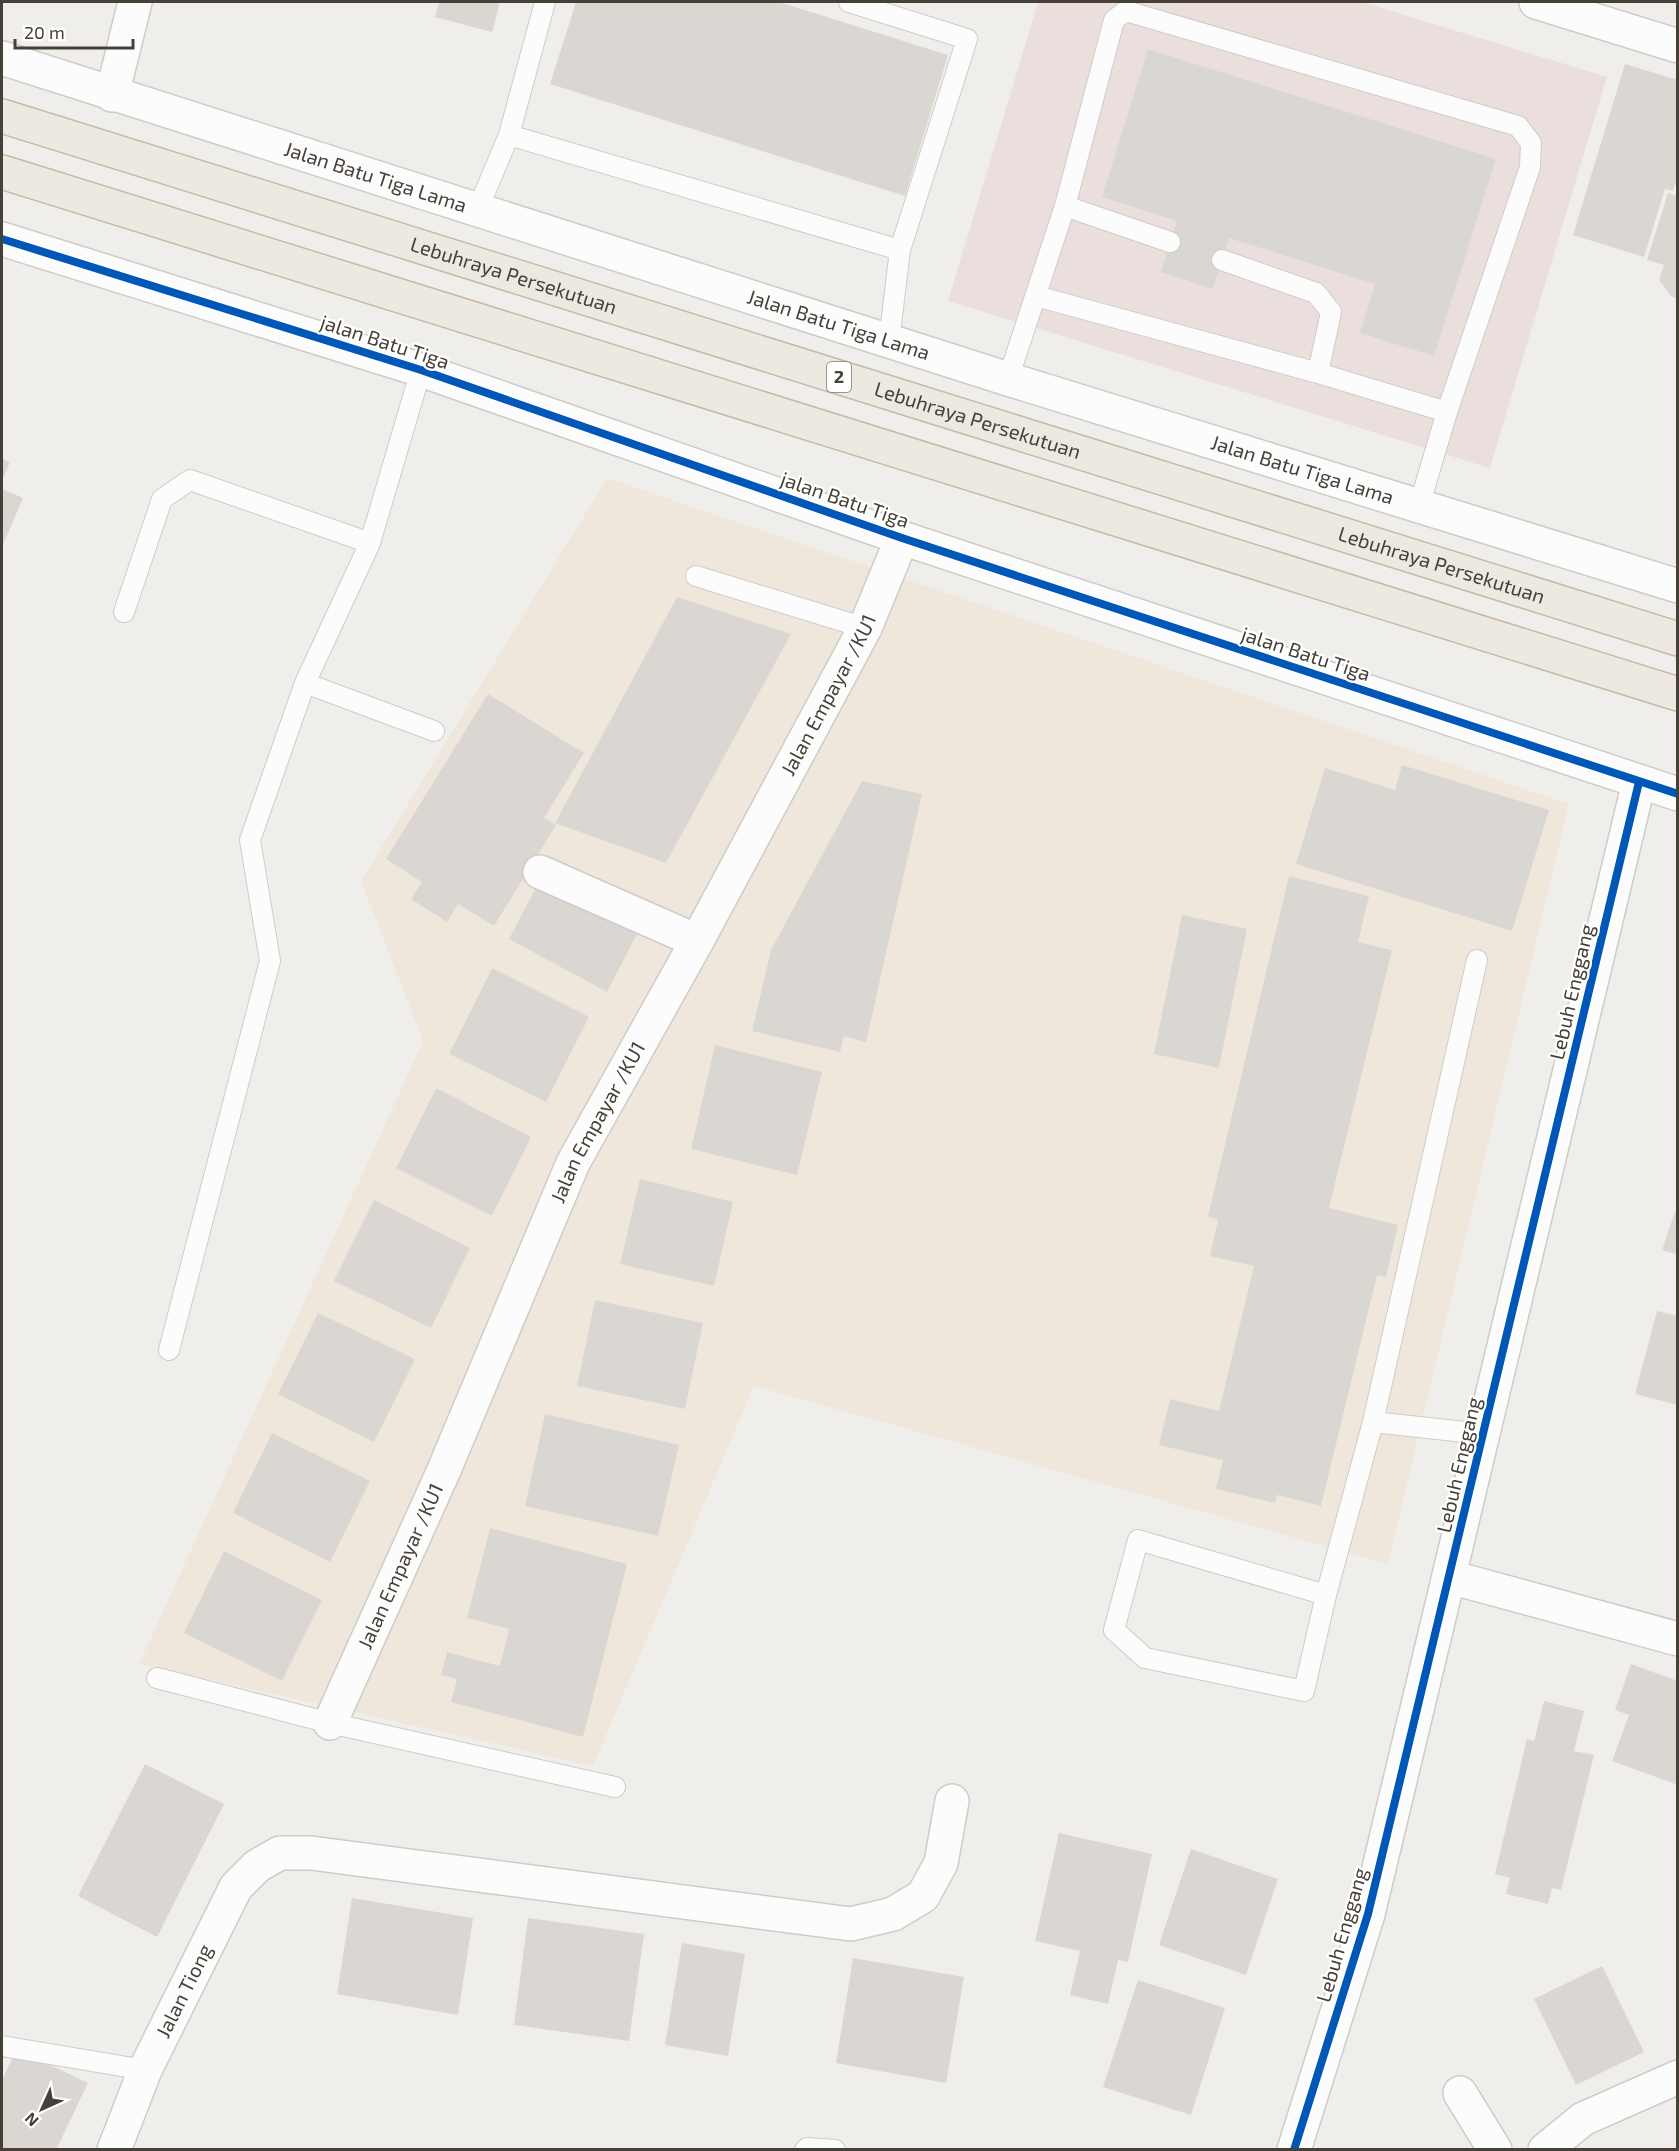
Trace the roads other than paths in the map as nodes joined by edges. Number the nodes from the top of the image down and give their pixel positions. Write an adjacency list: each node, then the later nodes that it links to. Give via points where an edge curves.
1 (135, 2): 7 (street)
2 (545, 2): 9 (lane)
3 (849, 2): 15 (lane, via 967,39)
4 (1536, 2): 5 (street)
5 (1677, 46)
6 (2, 58): 7 (street, Jalan Batu Tiga Lama)
7 (112, 95): 12 (street, Jalan Batu Tiga Lama)
8 (2, 116): 30 (highway, Lebuhraya Persekutuan / 2)
9 (509, 135): 12 (lane); 15 (lane)
10 (2, 172): 32 (highway)
11 (1065, 206): 14 (lane); 17 (lane); 22 (lane, via 1114,20 1126,11 1518,126 1531,143 1530,167)
12 (477, 211): 18 (street, Jalan Batu Tiga Lama)
13 (2, 239): 19 (street, jalan Batu Tiga)
14 (1170, 242)
15 (900, 250): 18 (lane)
16 (1222, 260): 20 (lane, via 1316,293 1331,312)
17 (1036, 296): 20 (lane); 21 (lane)
18 (889, 341): 21 (street, Jalan Batu Tiga Lama)
19 (421, 370): 24 (street, jalan Batu Tiga); 25 (lane)
20 (1318, 373): 22 (lane)
21 (1008, 379): 23 (street, Jalan Batu Tiga Lama)
22 (1447, 412): 23 (lane)
23 (1419, 506): 27 (street, Jalan Batu Tiga Lama)
24 (902, 538): 29 (street, Jalan Empayar /KU1); 34 (street, jalan Batu Tiga)
25 (370, 543): 28 (lane, via 190,480 162,499); 31 (lane)
26 (696, 576): 29 (lane)
27 (1677, 586)
28 (124, 612)
29 (865, 628): 37 (street, Jalan Empayar /KU1)
30 (1677, 639)
31 (305, 683): 33 (lane); 39 (lane, via 250,840 270,961)
32 (1677, 694)
33 (434, 731)
34 (1639, 782): 35 (street, jalan Batu Tiga); 41 (street, Lebuh Enggang)
35 (1677, 794)
36 (540, 872): 37 (street)
37 (698, 941): 46 (street, Jalan Empayar /KU1, via 573,1163 444,1470)
38 (1477, 960): 40 (lane)
39 (169, 1350)
40 (1373, 1422): 41 (lane); 43 (lane)
41 (1483, 1434): 42 (street, Lebuh Enggang)
42 (1450, 1577): 44 (street); 56 (street, Lebuh Enggang, via 1368,1914)
43 (1326, 1596): 43 (lane, via 1138,1540 1114,1630 1145,1658 1304,1691)
44 (1677, 1639)
45 (156, 1678): 46 (lane)
46 (330, 1724): 47 (lane)
47 (615, 1787)
48 (952, 1801): 50 (street, Jalan Tiong, via 941,1863 923,1896 893,1914 851,1924 280,1852 257,1866 236,1887)
49 (2, 2046): 50 (lane)
50 (145, 2070): 53 (street, Jalan Tiong)
51 (1677, 2077): 58 (street, via 1583,2120)
52 (1460, 2093): 57 (street)
53 (114, 2150)
54 (805, 2150): 55 (lane)
55 (835, 2150)
56 (1294, 2150)
57 (1495, 2150)
58 (1545, 2150)

